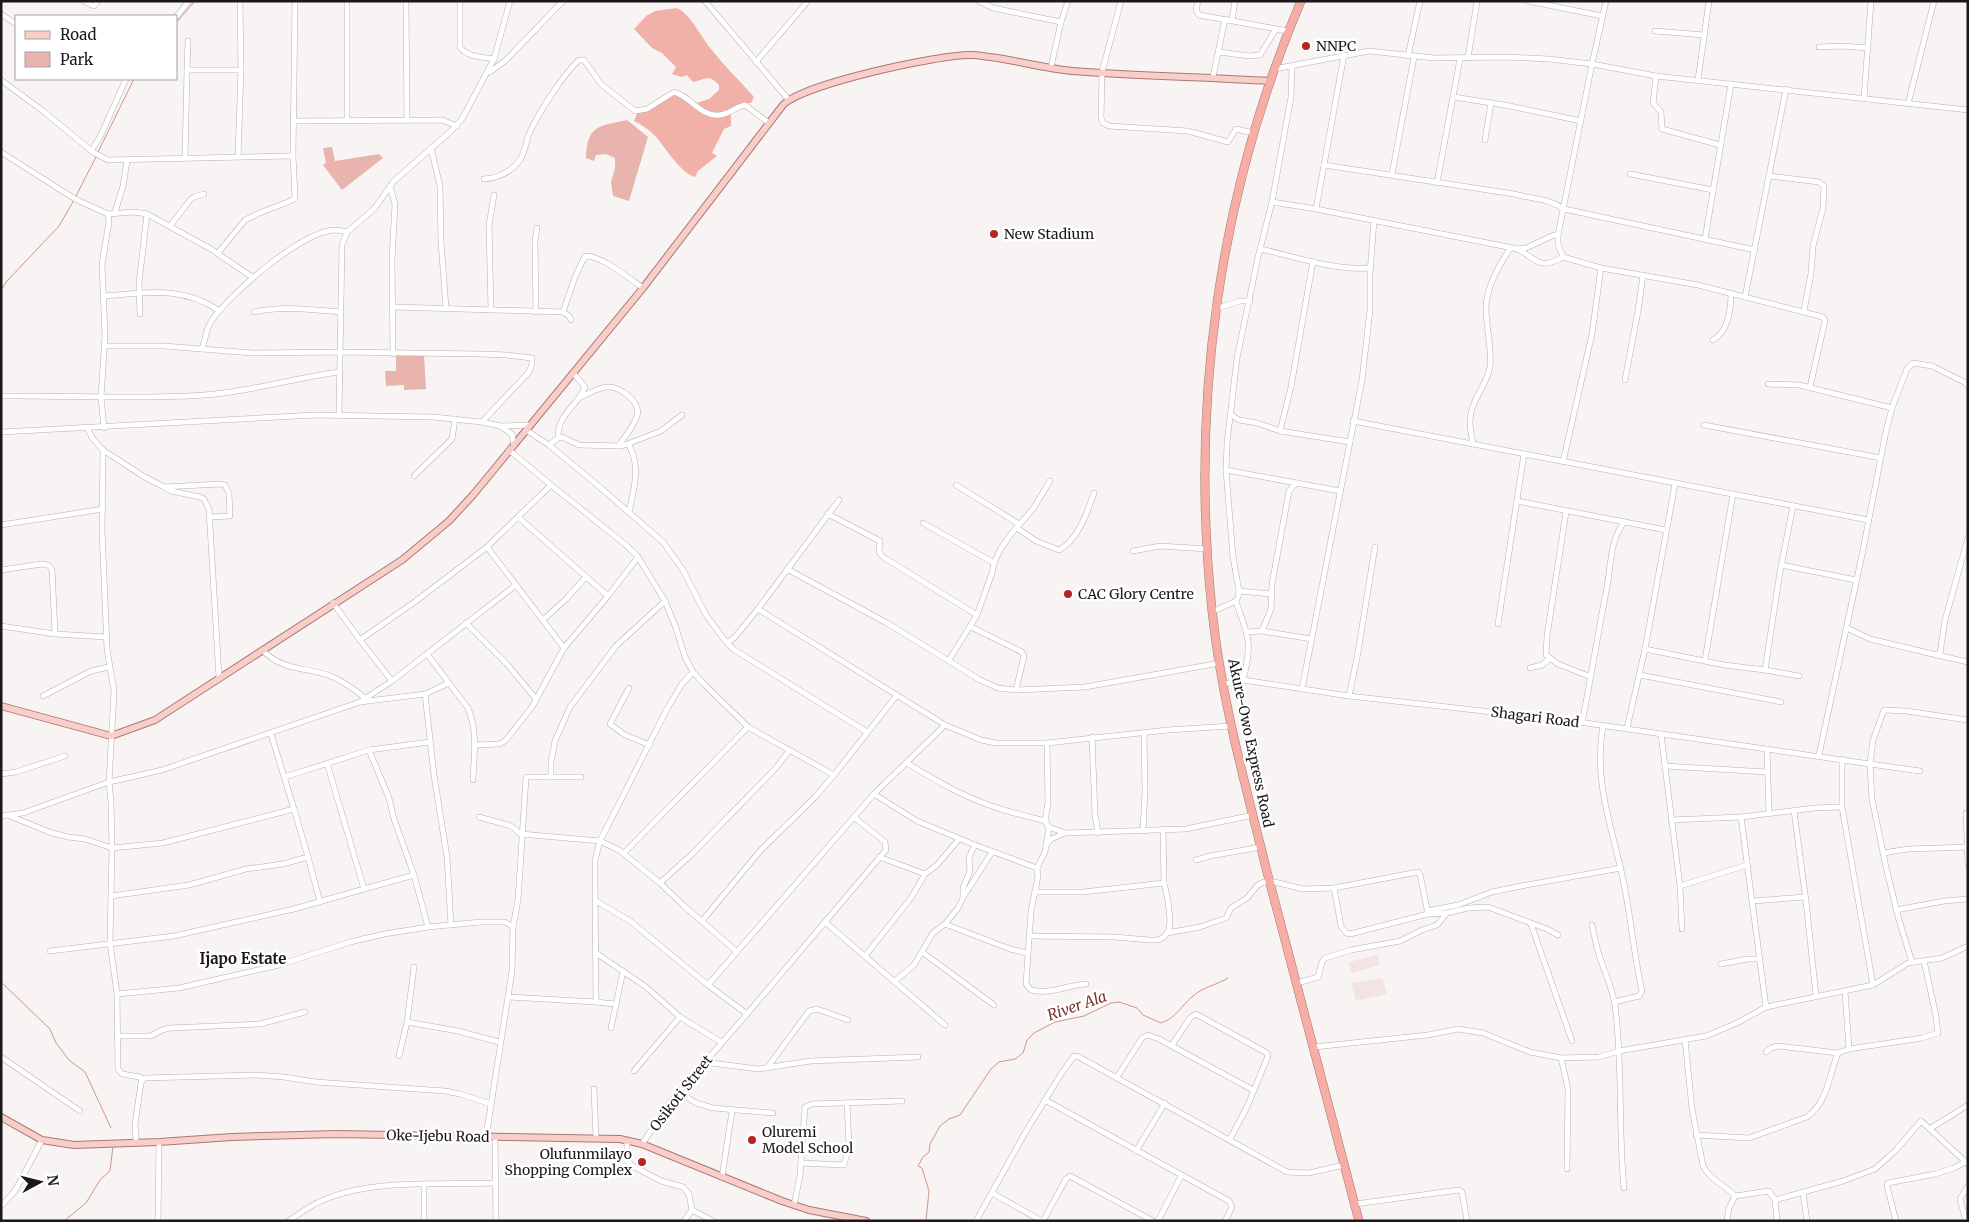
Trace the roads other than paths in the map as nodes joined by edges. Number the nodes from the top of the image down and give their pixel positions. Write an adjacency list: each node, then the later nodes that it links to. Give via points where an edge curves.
1 (84, 1): 2 (street, via 94,6)
2 (98, 1)
3 (189, 1): 27 (street)
4 (240, 1): 52 (street)
5 (294, 1): 71 (street)
6 (348, 1): 69 (street)
7 (406, 1): 70 (street)
8 (460, 1): 44 (street, via 460,46 463,52)
9 (510, 1): 44 (street)
10 (563, 1): 54 (street, via 505,61)
11 (705, 1): 46 (street)
12 (808, 1): 46 (street)
13 (979, 1): 31 (street, via 993,8)
14 (1068, 1): 31 (street)
15 (1121, 1): 53 (street)
16 (1198, 1): 29 (street, via 1198,15)
17 (1235, 1): 30 (street)
18 (1301, 1): 34 (highway, Akure-Owo Express Road)
19 (1420, 1): 42 (street)
20 (1477, 1): 43 (street)
21 (1528, 1): 28 (street)
22 (1606, 1): 28 (street)
23 (1709, 1): 36 (street)
24 (1871, 1): 39 (street)
25 (1934, 1): 67 (street)
26 (1, 14): 32 (street)
27 (178, 15)
28 (1602, 16): 47 (street)
29 (1225, 19): 30 (street); 40 (street)
30 (1232, 20): 33 (street)
31 (1061, 22): 49 (street)
32 (15, 23)
33 (1276, 29): 34 (street); 40 (street, via 1260,55)
34 (1288, 31): 50 (highway, Akure-Owo Express Road)
35 (1655, 31): 36 (street)
36 (1704, 36): 59 (street)
37 (188, 41): 51 (street)
38 (1819, 47): 39 (street)
39 (1868, 48): 64 (street)
40 (1219, 52): 56 (street)
41 (1344, 55): 42 (street, via 1379,51); 48 (street); 85 (street)
42 (1411, 56): 45 (street); 86 (street)
43 (1468, 58): 45 (street); 47 (street, via 1549,59)
44 (494, 59): 54 (street)
45 (1460, 59): 63 (street)
46 (756, 62): 65 (street)
47 (1592, 64): 55 (street); 72 (street)
48 (1292, 66): 50 (street); 95 (street)
49 (1051, 67): 53 (main road); 65 (main road, via 964,56 868,73)
50 (1274, 69): 60 (highway, Akure-Owo Express Road)
51 (187, 70): 52 (street); 83 (street)
52 (241, 70): 82 (street)
53 (1102, 72): 56 (main road); 75 (street, via 1101,118 1105,125 1188,131 1228,142 1236,129)
54 (488, 74): 74 (street)
55 (1656, 76): 59 (street); 77 (street, via 1653,103 1661,112 1662,129)
56 (1213, 77): 60 (main road)
57 (1, 80): 80 (street)
58 (125, 80): 80 (street)
59 (1698, 80): 61 (street)
60 (1270, 81): 75 (highway, Akure-Owo Express Road)
61 (1731, 84): 62 (street); 77 (street)
62 (1786, 89): 64 (street); 88 (street)
63 (1454, 97): 66 (street); 90 (street)
64 (1864, 98): 67 (street)
65 (788, 100): 73 (main road)
66 (1492, 102): 72 (street); 76 (street)
67 (1908, 104): 68 (street)
68 (1968, 110)
69 (347, 120): 70 (street); 71 (street)
70 (407, 120): 74 (street, via 442,120)
71 (293, 121): 81 (street)
72 (1581, 121): 97 (street)
73 (769, 123): 89 (street, via 745,105 719,115 712,114 674,92 647,109 635,111 601,84 584,60 579,60 536,119 520,159 500,177); 118 (main road)
74 (457, 126): 78 (street)
75 (1253, 133): 127 (highway, Akure-Owo Express Road, via 1232,212)
76 (1485, 140)
77 (1720, 145): 92 (street)
78 (431, 148): 91 (street); 125 (street, via 440,186)
79 (1, 152): 99 (street, via 73,198)
80 (94, 152): 84 (street, via 108,160)
81 (293, 156): 82 (street); 111 (street, via 296,179 293,200 245,220)
82 (238, 157): 83 (street)
83 (185, 158): 84 (street)
84 (127, 161): 98 (street)
85 (1324, 165): 86 (street); 96 (street)
86 (1392, 174): 90 (street)
87 (1630, 174): 92 (street)
88 (1770, 176): 110 (street); 129 (street, via 1819,182 1824,186)
89 (484, 179)
90 (1437, 183): 97 (street, via 1543,198)
91 (390, 186): 104 (street, via 374,209); 124 (street, via 395,204)
92 (1713, 190): 106 (street)
93 (204, 194): 102 (street, via 194,196)
94 (494, 195): 126 (street, via 489,225)
95 (1272, 202): 96 (street); 107 (street)
96 (1316, 209): 101 (street)
97 (1564, 209): 105 (street); 106 (street)
98 (115, 212): 99 (street); 100 (street)
99 (108, 214): 121 (street, via 102,264)
100 (147, 214): 102 (street); 120 (street)
101 (1374, 221): 108 (street); 114 (street)
102 (170, 226): 111 (street)
103 (537, 228): 132 (street)
104 (346, 232): 117 (street, via 334,230 317,235); 131 (street, via 342,245)
105 (1558, 235): 109 (street); 112 (street)
106 (1705, 239): 110 (street)
107 (1261, 249): 113 (street); 123 (street)
108 (1510, 249): 109 (street); 167 (street, via 1487,299 1490,368 1472,408)
109 (1518, 249): 112 (street, via 1544,265)
110 (1755, 250): 122 (street)
111 (218, 253): 117 (street)
112 (1563, 258): 115 (street)
113 (1313, 261): 114 (street); 162 (street)
114 (1371, 268): 155 (street, via 1367,348)
115 (1601, 268): 116 (street); 174 (street, via 1592,334)
116 (1642, 275): 119 (street); 143 (street)
117 (252, 277): 128 (street)
118 (643, 288): 133 (street, via 604,262 585,256); 142 (main road)
119 (1731, 293): 122 (street); 136 (street, via 1726,325 1719,337)
120 (139, 294): 121 (street); 128 (street, via 163,292 195,297); 134 (street)
121 (103, 296): 137 (street)
122 (1745, 297): 129 (street)
123 (1250, 301): 127 (street); 152 (street, via 1237,358)
124 (394, 307): 125 (street); 140 (street)
125 (446, 308): 126 (street)
126 (491, 309): 132 (street)
127 (1215, 310): 208 (highway, Akure-Owo Express Road, via 1204,450)
128 (219, 311): 138 (street, via 209,325)
129 (1804, 311): 146 (street, via 1823,317 1825,322)
130 (254, 312): 131 (street, via 283,307)
131 (341, 312): 139 (street)
132 (536, 312): 133 (street)
133 (563, 312): 135 (street)
134 (140, 314)
135 (570, 320)
136 (1713, 340)
137 (104, 346): 138 (street); 148 (street)
138 (202, 349): 139 (street, via 252,353)
139 (340, 352): 140 (street); 141 (street)
140 (394, 354): 156 (street, via 532,358 529,372)
141 (339, 372): 148 (street, via 206,395); 151 (street)
142 (573, 373): 149 (street, via 584,384); 159 (main road)
143 (1625, 380)
144 (1768, 384): 146 (street)
145 (1968, 386): 150 (street, via 1932,366 1913,362 1907,369)
146 (1810, 387): 150 (street)
147 (1, 396): 148 (street)
148 (101, 397): 161 (street)
149 (581, 397): 164 (street, via 562,418); 169 (street, via 609,387 635,403 637,417)
150 (1892, 408): 173 (street)
151 (339, 414): 154 (street); 161 (street)
152 (1230, 414): 162 (street, via 1239,420 1257,422); 175 (street)
153 (682, 415): 166 (street, via 661,431)
154 (455, 419): 156 (street); 176 (street, via 452,439)
155 (1353, 421): 165 (street); 167 (street)
156 (482, 422): 158 (street)
157 (1704, 425): 173 (street)
158 (500, 426): 159 (street); 170 (street, via 512,434)
159 (528, 427): 168 (street); 170 (main road)
160 (87, 428): 161 (street); 163 (street); 171 (street)
161 (104, 428)
162 (1280, 431): 165 (street)
163 (1, 432)
164 (558, 438): 168 (street); 169 (street, via 566,438 579,445)
165 (1350, 442): 184 (street)
166 (629, 444): 169 (street); 192 (street, via 637,470)
167 (1473, 444): 172 (street)
168 (549, 445): 192 (street)
169 (618, 446)
170 (512, 447): 181 (street); 223 (main road, via 440,530 402,560)
171 (103, 450): 183 (street); 191 (street)
172 (1524, 454): 174 (street); 189 (street)
173 (1881, 458): 198 (street)
174 (1563, 462): 180 (street)
175 (1226, 470): 177 (street); 218 (street)
176 (414, 476)
177 (1282, 480): 179 (street); 185 (street)
178 (1050, 481): 202 (street)
179 (1296, 483): 184 (street); 185 (street)
180 (1675, 484): 187 (street); 203 (street)
181 (551, 485): 196 (street); 210 (street)
182 (956, 485): 202 (street)
183 (164, 487): 195 (street, via 200,497 206,503); 195 (street, via 225,485 229,493 230,516)
184 (1340, 491): 237 (street)
185 (1289, 492): 219 (street)
186 (1094, 493): 202 (street, via 1076,532 1059,550 1036,541)
187 (1733, 494): 190 (street); 247 (street)
188 (839, 500): 194 (street)
189 (1517, 502): 193 (street); 229 (street)
190 (1793, 506): 198 (street); 212 (street)
191 (103, 509): 201 (street); 236 (street)
192 (629, 512): 239 (street, via 674,556 706,615)
193 (1566, 512): 197 (street); 245 (street, via 1547,636 1546,656)
194 (828, 514): 213 (street); 226 (street, via 880,541 879,552 883,557)
195 (210, 517): 257 (street)
196 (518, 517): 207 (street); 215 (street)
197 (1612, 519): 199 (street); 204 (street)
198 (1868, 520): 216 (street)
199 (1624, 522): 203 (street); 204 (street)
200 (922, 523): 211 (street)
201 (1, 525)
202 (1018, 526): 211 (street)
203 (1666, 530): 241 (street)
204 (1616, 532): 256 (street)
205 (1968, 538): 244 (street)
206 (1375, 546): 268 (street)
207 (486, 547): 217 (street); 238 (street)
208 (1207, 549): 209 (street, via 1160,546); 225 (highway, Akure-Owo Express Road)
209 (1133, 551)
210 (638, 557): 220 (street); 221 (street)
211 (994, 563): 226 (street)
212 (1781, 565): 216 (street); 252 (street)
213 (787, 569): 224 (street); 246 (street)
214 (1, 570): 235 (street, via 42,564 52,569)
215 (586, 577): 220 (street); 227 (street)
216 (1856, 580): 232 (street)
217 (516, 585): 227 (street); 228 (street)
218 (1238, 591): 219 (street); 222 (street)
219 (1271, 594): 233 (street, via 1271,608)
220 (608, 596): 240 (street)
221 (665, 601): 253 (street); 306 (street, via 616,646 570,707 555,740)
222 (1236, 601): 225 (street); 234 (street)
223 (333, 603): 238 (street); 242 (main road)
224 (758, 609): 239 (street); 266 (street)
225 (1212, 612): 249 (highway, Akure-Owo Express Road)
226 (976, 615): 231 (street)
227 (543, 620): 240 (street)
228 (466, 623): 243 (street); 270 (street)
229 (1498, 624)
230 (1, 626): 235 (street)
231 (971, 626): 246 (street); 264 (street, via 1022,652 1024,656)
232 (1847, 628): 244 (street, via 1870,640); 294 (street)
233 (1262, 630): 234 (street); 237 (street)
234 (1246, 632): 258 (street, via 1248,652)
235 (55, 634): 236 (street)
236 (107, 637): 250 (street)
237 (1312, 639): 263 (street)
238 (360, 640): 259 (street)
239 (727, 643): 281 (street)
240 (564, 648): 270 (street)
241 (1645, 649): 247 (street); 254 (street)
242 (262, 650): 257 (main road); 269 (street, via 271,659 287,666 343,681)
243 (427, 654): 259 (street); 260 (street)
244 (1937, 655): 248 (street)
245 (1549, 659): 251 (street); 256 (street)
246 (949, 660): 264 (street, via 990,686)
247 (1705, 660): 252 (street)
248 (1968, 662)
249 (1220, 663): 261 (highway, Akure-Owo Express Road); 264 (street, via 1085,687)
250 (109, 667): 267 (street, via 91,671); 285 (street, via 114,691)
251 (1530, 668)
252 (1765, 670): 255 (street)
253 (693, 672): 279 (street); 290 (street, via 676,693)
254 (1640, 675): 272 (street); 280 (street)
255 (1799, 676)
256 (1591, 677): 275 (street)
257 (218, 678): 285 (main road, via 154,720)
258 (1243, 680): 261 (street, Shagari Road); 263 (street, Shagari Road)
259 (392, 681): 269 (street)
260 (449, 683): 265 (street); 289 (street, via 471,715)
261 (1224, 684): 278 (highway, Akure-Owo Express Road)
262 (629, 688): 290 (street, via 610,724 625,735)
263 (1302, 689): 268 (street, Shagari Road)
264 (1016, 690)
265 (425, 694): 271 (street); 287 (street)
266 (897, 695): 277 (street); 281 (street)
267 (43, 696)
268 (1349, 696): 275 (street, Shagari Road)
269 (366, 698): 271 (street)
270 (536, 699): 289 (street, via 527,715 503,742)
271 (360, 702): 283 (street)
272 (1781, 702)
273 (1, 706): 285 (main road)
274 (1968, 720): 299 (street, via 1884,710 1873,740)
275 (1582, 723): 276 (street, Shagari Road)
276 (1603, 725): 280 (street, Shagari Road); 346 (street, via 1601,782)
277 (945, 726): 288 (street, via 996,743); 298 (street)
278 (1231, 726): 282 (street); 316 (highway, Akure-Owo Express Road)
279 (748, 727): 293 (street); 338 (street)
280 (1627, 728): 284 (street, Shagari Road)
281 (867, 732): 304 (street)
282 (1144, 732): 286 (street); 326 (street)
283 (271, 734): 305 (street); 309 (street, via 162,770)
284 (1661, 734): 291 (street, Shagari Road); 300 (street)
285 (111, 736): 309 (street)
286 (1092, 737): 288 (street); 328 (street)
287 (430, 742): 292 (street); 370 (street, via 447,857)
288 (1047, 743): 323 (street, via 1048,802)
289 (475, 744): 308 (street)
290 (650, 745): 331 (street)
291 (1767, 749): 294 (street, Shagari Road); 302 (street)
292 (370, 750): 297 (street); 348 (street)
293 (789, 751): 304 (street); 350 (street, via 691,855)
294 (1818, 755): 296 (street, Shagari Road)
295 (65, 756): 303 (street)
296 (1842, 759): 299 (street, Shagari Road); 311 (street)
297 (327, 763): 305 (street); 354 (street)
298 (907, 763): 310 (street); 323 (street, via 972,799)
299 (1870, 764): 301 (street, Shagari Road); 339 (street, via 1872,799)
300 (1665, 766): 302 (street); 322 (street)
301 (1920, 771)
302 (1767, 772): 315 (street)
303 (1, 774)
304 (834, 775): 366 (street, via 760,851)
305 (284, 776): 312 (street)
306 (551, 777): 307 (street); 329 (street, via 526,777)
307 (581, 777)
308 (473, 780)
309 (109, 782): 318 (street); 336 (street)
310 (874, 794): 321 (street); 330 (street, via 908,816)
311 (1842, 807): 313 (street); 396 (street)
312 (294, 809): 336 (street, via 163,842); 340 (street)
313 (1794, 811): 315 (street); 358 (street)
314 (1966, 812): 335 (street)
315 (1769, 813): 320 (street)
316 (1253, 815): 325 (street, via 1195,828); 334 (highway, Akure-Owo Express Road)
317 (1, 816): 318 (street)
318 (10, 816): 336 (street, via 49,832)
319 (479, 817): 329 (street, via 511,826)
320 (1741, 817): 322 (street); 344 (street)
321 (855, 818): 341 (street, via 885,842 886,850); 381 (street)
322 (1671, 820): 352 (street)
323 (1045, 821): 324 (street)
324 (1049, 827): 327 (street); 333 (street)
325 (1163, 829): 326 (street); 351 (street)
326 (1143, 831): 328 (street)
327 (1065, 833): 328 (street); 333 (street)
328 (1098, 833)
329 (521, 834): 331 (street); 373 (street, via 518,900)
330 (958, 839): 332 (street); 347 (street, via 937,865)
331 (600, 841): 338 (street); 360 (street, via 595,860)
332 (975, 845): 337 (street); 357 (street, via 963,888)
333 (1046, 845): 345 (street)
334 (1261, 847): 342 (street); 349 (highway, Akure-Owo Express Road)
335 (1967, 847): 339 (street); 343 (street)
336 (112, 848): 356 (street)
337 (992, 852): 345 (street); 357 (street)
338 (624, 853): 350 (street)
339 (1883, 853): 363 (street)
340 (308, 857): 356 (street, via 246,869 189,885); 362 (street)
341 (879, 857): 347 (street); 367 (street, Osikoti Street)
342 (1196, 860)
343 (1968, 864)
344 (1747, 865): 352 (street); 361 (street)
345 (1037, 868): 355 (street)
346 (1621, 868): 364 (street, via 1492,892); 402 (street, via 1642,990 1639,996)
347 (925, 874): 385 (street, via 911,898)
348 (414, 875): 354 (street); 372 (street)
349 (1270, 881): 353 (street, via 1303,889); 375 (street, via 1258,885 1248,898 1231,908 1226,918); 393 (highway, Akure-Owo Express Road)
350 (660, 883): 366 (street)
351 (1164, 883): 355 (street, via 1083,892); 375 (street, via 1169,914)
352 (1680, 886): 374 (street)
353 (1334, 888): 364 (street, via 1418,872); 364 (street, via 1341,926 1346,933)
354 (364, 889): 362 (street)
355 (1035, 892): 377 (street)
356 (111, 896): 378 (street)
357 (964, 896): 368 (street)
358 (1805, 897): 361 (street); 399 (street)
359 (1968, 898): 363 (street)
360 (596, 901): 383 (street); 395 (street, via 630,920)
361 (1753, 901): 386 (street)
362 (320, 902): 378 (street, via 174,936)
363 (1896, 910): 388 (street)
364 (1428, 912): 365 (street)
365 (1447, 914): 369 (street, via 1484,906); 393 (street, via 1437,925 1400,941 1325,958 1318,977)
366 (702, 921): 381 (street)
367 (825, 922): 385 (street); 407 (street, Osikoti Street)
368 (945, 924): 382 (street, via 933,933); 384 (street, via 1010,950)
369 (1531, 924): 376 (street); 415 (street)
370 (451, 925): 372 (street); 373 (street, via 501,921)
371 (1592, 925): 402 (street)
372 (428, 927): 398 (street, via 367,938 279,965 179,988)
373 (513, 927): 400 (street)
374 (1682, 929)
375 (1167, 933): 377 (street, via 1158,940)
376 (1558, 935)
377 (1029, 936): 384 (street)
378 (110, 942): 380 (street); 398 (street)
379 (1968, 946): 387 (street, via 1942,958)
380 (50, 951)
381 (736, 951): 395 (street)
382 (922, 952): 392 (street, via 914,966); 404 (street)
383 (596, 953): 391 (street); 401 (street)
384 (1027, 953): 394 (street, via 1026,984 1030,990 1053,992)
385 (865, 956): 392 (street)
386 (1760, 959): 389 (street); 405 (street)
387 (1924, 961): 388 (street); 420 (street, via 1938,1034)
388 (1912, 962): 396 (street)
389 (1721, 964)
390 (414, 967): 410 (street)
391 (623, 971): 403 (street); 408 (street)
392 (895, 981): 411 (street)
393 (1297, 983): 419 (highway, Akure-Owo Express Road)
394 (1086, 984)
395 (708, 985): 407 (street)
396 (1873, 985): 397 (street)
397 (1845, 991): 399 (street); 420 (street)
398 (117, 994): 413 (street)
399 (1816, 996): 405 (street)
400 (509, 997): 401 (street); 416 (street)
401 (596, 1002): 403 (street)
402 (1614, 1002): 421 (street)
403 (615, 1004): 412 (street)
404 (994, 1005)
405 (1766, 1006): 414 (street, via 1706,1036)
406 (305, 1012): 413 (street, via 260,1024 170,1028 151,1036)
407 (747, 1014): 417 (street, Osikoti Street)
408 (680, 1017): 417 (street); 430 (street)
409 (848, 1020): 429 (street, via 817,1009 809,1011)
410 (407, 1022): 416 (street); 424 (street)
411 (945, 1025)
412 (611, 1028)
413 (117, 1036): 432 (street, via 120,1072)
414 (1685, 1039): 421 (street); 447 (street)
415 (1572, 1041)
416 (500, 1042): 439 (street)
417 (721, 1042): 428 (street, Osikoti Street)
418 (1172, 1046): 431 (street, via 1144,1036); 434 (street); 434 (street, via 1194,1014 1248,1042 1268,1054)
419 (1314, 1046): 427 (street, via 1458,1029 1483,1033 1530,1052); 460 (highway, Akure-Owo Express Road)
420 (1848, 1049): 423 (street)
421 (1619, 1051): 427 (street, via 1599,1057); 467 (street)
422 (1766, 1052): 423 (street, via 1778,1046)
423 (1838, 1053): 447 (street, via 1827,1090 1813,1113 1806,1118 1754,1137)
424 (399, 1056)
425 (1, 1057): 442 (street)
426 (918, 1057): 429 (street, via 811,1061)
427 (1561, 1058): 461 (street, via 1568,1090)
428 (704, 1062): 429 (street, via 750,1069); 435 (street, Osikoti Street)
429 (767, 1068)
430 (634, 1071)
431 (1117, 1077): 436 (street, via 1074,1056); 438 (street)
432 (141, 1080): 439 (street, via 284,1077 445,1091); 454 (street)
433 (594, 1089): 450 (street)
434 (1253, 1090): 451 (street)
435 (679, 1092): 443 (street, via 704,1106); 456 (street, Osikoti Street)
436 (1044, 1100): 457 (street); 468 (street)
437 (902, 1101): 440 (street)
438 (1164, 1103): 451 (street); 457 (street)
439 (490, 1104): 449 (street)
440 (847, 1104): 458 (street, via 804,1107); 458 (street, via 849,1146 844,1165)
441 (1968, 1105): 446 (street)
442 (80, 1110)
443 (732, 1110): 444 (street); 462 (street)
444 (773, 1113)
445 (1, 1118): 452 (main road, Oke-Ijebu Road)
446 (1931, 1128): 459 (street); 469 (street, via 1921,1121 1875,1169)
447 (1696, 1135): 470 (street, via 1707,1173)
448 (495, 1137): 449 (main road, Oke-Ijebu Road); 450 (main road, Oke-Ijebu Road); 464 (street)
449 (486, 1138): 455 (main road, Oke-Ijebu Road, via 336,1134)
450 (596, 1138): 453 (main road, Oke-Ijebu Road)
451 (1230, 1139): 460 (street, via 1287,1172 1309,1173)
452 (42, 1140): 454 (main road, Oke-Ijebu Road, via 74,1145); 474 (street, via 15,1191)
453 (627, 1141): 456 (main road, Oke-Ijebu Road); 475 (street, via 630,1165 660,1181 683,1187 689,1194)
454 (136, 1142): 455 (main road, Oke-Ijebu Road)
455 (159, 1142): 476 (street)
456 (642, 1144): 462 (main road, Oke-Ijebu Road)
457 (1136, 1151): 463 (street)
458 (801, 1163): 473 (street)
459 (1966, 1163): 493 (street, via 1935,1174 1888,1183)
460 (1344, 1165): 472 (highway, Akure-Owo Express Road)
461 (1567, 1169)
462 (722, 1176): 473 (main road, Oke-Ijebu Road)
463 (1181, 1176): 486 (street); 487 (street, via 1229,1202 1232,1207)
464 (495, 1183): 465 (street); 479 (street)
465 (424, 1185): 477 (street, via 340,1194 309,1207); 478 (street)
466 (1968, 1186): 494 (street, via 1960,1199)
467 (1624, 1188)
468 (992, 1193): 483 (street); 484 (street)
469 (1803, 1193): 471 (street); 492 (street)
470 (1735, 1196): 471 (street, via 1769,1191); 490 (street)
471 (1775, 1200): 491 (street)
472 (1355, 1204): 488 (highway, Akure-Owo Express Road); 489 (street, via 1459,1190)
473 (794, 1205): 482 (main road, Oke-Ijebu Road)
474 (1, 1206)
475 (692, 1210): 480 (street); 481 (street)
476 (158, 1221)
477 (290, 1221)
478 (424, 1221)
479 (496, 1221)
480 (684, 1221)
481 (713, 1221)
482 (866, 1221)
483 (976, 1221)
484 (1043, 1221): 485 (street, via 1070,1176)
485 (1153, 1221)
486 (1158, 1221)
487 (1225, 1221)
488 (1359, 1221)
489 (1466, 1221)
490 (1727, 1221)
491 (1777, 1221)
492 (1807, 1221)
493 (1896, 1221)
494 (1966, 1221)

